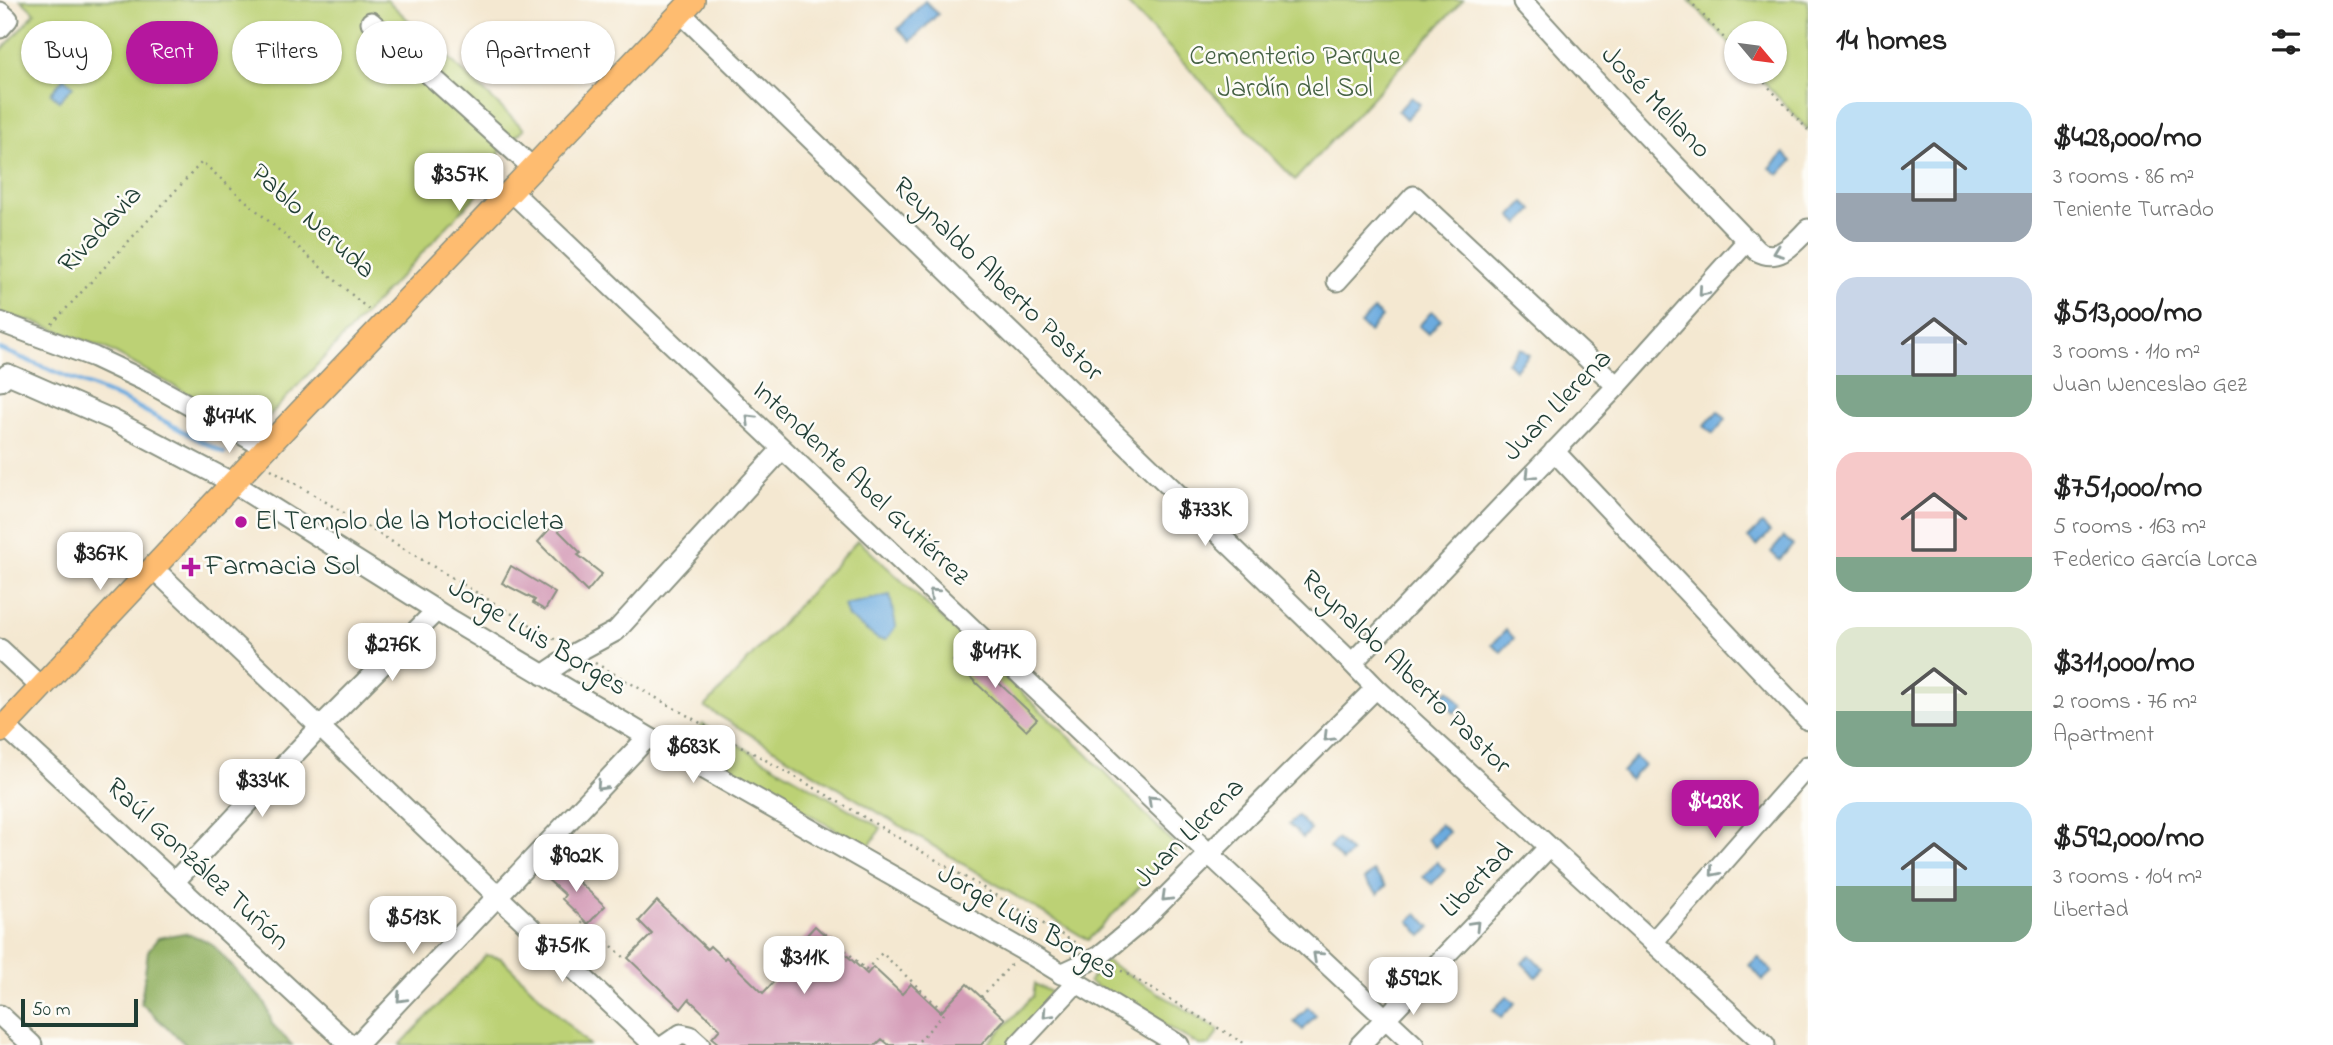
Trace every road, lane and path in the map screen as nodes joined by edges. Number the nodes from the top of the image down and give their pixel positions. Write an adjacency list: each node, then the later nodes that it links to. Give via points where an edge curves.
1 (1689, 0): 4 (path)
2 (1523, 2): 12 (street, José Mellano)
3 (687, 7): 9 (main road); 27 (street, Reynaldo Alberto Pastor)
4 (1724, 38)
5 (440, 84): 9 (street)
6 (1766, 84): 7 (path)
7 (1808, 130)
8 (202, 162): 15 (path, Pablo Neruda); 16 (path, Rivadavia)
9 (533, 168): 10 (main road)
10 (511, 191): 15 (main road); 19 (street, Intendente Abel Gutiérrez, one-way to 10)
11 (1808, 229): 12 (street, one-way to 12, via 1778,255 1766,256)
12 (1748, 240): 18 (street, Juan Llerena, one-way to 18)
13 (1337, 281): 18 (street, via 1414,196)
14 (0, 321): 16 (street)
15 (384, 324): 21 (main road)
16 (41, 337): 21 (street, via 147,382)
17 (4, 377): 22 (street, Jorge Luis Borges, via 113,420)
18 (1618, 386): 20 (street, Juan Llerena)
19 (782, 449): 26 (street, via 616,631); 37 (street, Intendente Abel Gutiérrez, one-way to 19)
20 (1554, 451): 27 (street, Juan Llerena, one-way to 27); 31 (street)
21 (262, 452): 22 (main road); 26 (path, via 268,468)
22 (233, 483): 23 (main road); 24 (street, Jorge Luis Borges)
23 (153, 568): 29 (main road); 32 (street)
24 (436, 611): 28 (street, Jorge Luis Borges); 32 (street)
25 (0, 649): 29 (street)
26 (576, 652): 28 (street); 43 (path)
27 (1352, 663): 30 (street, Reynaldo Alberto Pastor)
28 (543, 675): 34 (street, Jorge Luis Borges)
29 (41, 687): 33 (main road)
30 (1376, 688): 36 (street, Reynaldo Alberto Pastor); 37 (street, Juan Llerena, one-way to 37)
31 (1808, 720)
32 (320, 727): 38 (street); 39 (street)
33 (2, 728): 38 (street, Raúl González Tuñón)
34 (648, 737): 39 (street, one-way to 39); 46 (street, Jorge Luis Borges)
35 (1808, 766): 41 (street, one-way to 41)
36 (1549, 847): 41 (street, Reynaldo Alberto Pastor); 49 (street, Libertad, one-way to 36)
37 (1210, 855): 43 (street, Juan Llerena, one-way to 43); 49 (street, Intendente Abel Gutiérrez, one-way to 37)
38 (174, 882): 51 (street, Raúl González Tuñón)
39 (498, 895): 42 (street); 52 (street, one-way to 52)
40 (825, 935): 56 (path, via 866,970 882,953 946,1013)
41 (1653, 942): 62 (street, Reynaldo Alberto Pastor)
42 (555, 950): 44 (path, via 584,920); 53 (street)
43 (1098, 957): 46 (street, Juan Llerena); 59 (path)
44 (627, 960)
45 (1014, 961): 47 (path)
46 (1069, 979): 57 (street, Juan Llerena, one-way to 57); 58 (street, Jorge Luis Borges)
47 (981, 997)
48 (0, 1015): 50 (street)
49 (1385, 1019): 60 (street, Libertad); 61 (street, Intendente Abel Gutiérrez)
50 (32, 1045)
51 (350, 1045)
52 (357, 1045)
53 (654, 1045)
54 (665, 1045): 55 (street, via 681,1034)
55 (700, 1045)
56 (915, 1045)
57 (1018, 1045)
58 (1179, 1045)
59 (1247, 1045)
60 (1360, 1045)
61 (1414, 1045)
62 (1765, 1045)

